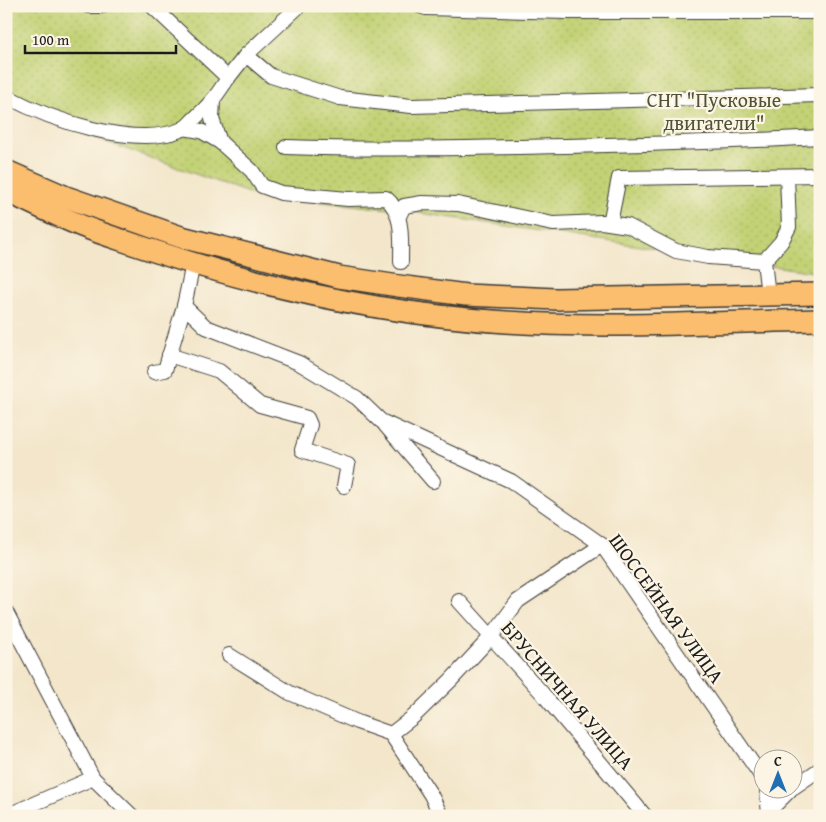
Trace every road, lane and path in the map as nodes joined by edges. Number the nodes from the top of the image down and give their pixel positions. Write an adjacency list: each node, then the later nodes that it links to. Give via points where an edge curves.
1 (88, 6): 2 (street)
2 (102, 6)
3 (152, 6): 8 (street)
4 (420, 6): 6 (street, via 566,12)
5 (289, 9): 7 (street)
6 (820, 12)
7 (246, 55): 8 (street); 9 (street, via 271,76 340,98 411,106)
8 (228, 78): 11 (street)
9 (820, 95)
10 (6, 96): 12 (street, via 31,109 90,129 130,135 160,134)
11 (213, 101): 12 (street); 14 (street, via 212,119)
12 (184, 128): 14 (street, via 201,131)
13 (820, 137): 15 (street, via 481,148)
14 (220, 142): 20 (street, via 252,171 262,186 281,192 348,199 386,198 394,205)
15 (286, 147)
16 (6, 171): 26 (highway, via 181,237 339,277 466,295 556,299)
17 (788, 176): 18 (street); 21 (street, via 619,178); 22 (street, via 789,227)
18 (820, 176)
19 (6, 192): 24 (highway, via 82,226)
20 (398, 216): 21 (street, via 404,206 411,204 458,204 553,224); 23 (street)
21 (610, 223): 22 (street, via 628,226 676,251)
22 (764, 261): 26 (street)
23 (401, 262)
24 (193, 264): 27 (street); 28 (highway, via 350,303 506,322)
25 (820, 294): 26 (highway)
26 (768, 295)
27 (184, 306): 29 (street); 31 (street, ШОССЕЙНАЯ УЛИЦА, via 206,327 299,364 357,398)
28 (820, 320)
29 (169, 355): 30 (street, via 165,370); 33 (street, via 219,371 260,405 307,418 310,425 302,450 348,465)
30 (154, 372)
31 (381, 420): 32 (street); 34 (street, ШОССЕЙНАЯ УЛИЦА, via 512,481)
32 (433, 481)
33 (344, 486)
34 (602, 545): 37 (street, via 518,601); 40 (street, ШОССЕЙНАЯ УЛИЦА)
35 (459, 601): 37 (street, БРУСНИЧНАЯ УЛИЦА)
36 (6, 612): 42 (street)
37 (491, 637): 39 (street, via 413,717); 50 (street, БРУСНИЧНАЯ УЛИЦА)
38 (229, 655): 39 (street, via 290,692)
39 (391, 734): 49 (street)
40 (754, 765)
41 (820, 768): 43 (street)
42 (94, 778): 47 (street); 48 (street)
43 (804, 780)
44 (768, 800): 46 (street)
45 (781, 800): 46 (street)
46 (769, 813)
47 (6, 816)
48 (132, 816)
49 (441, 816)
50 (645, 816)

